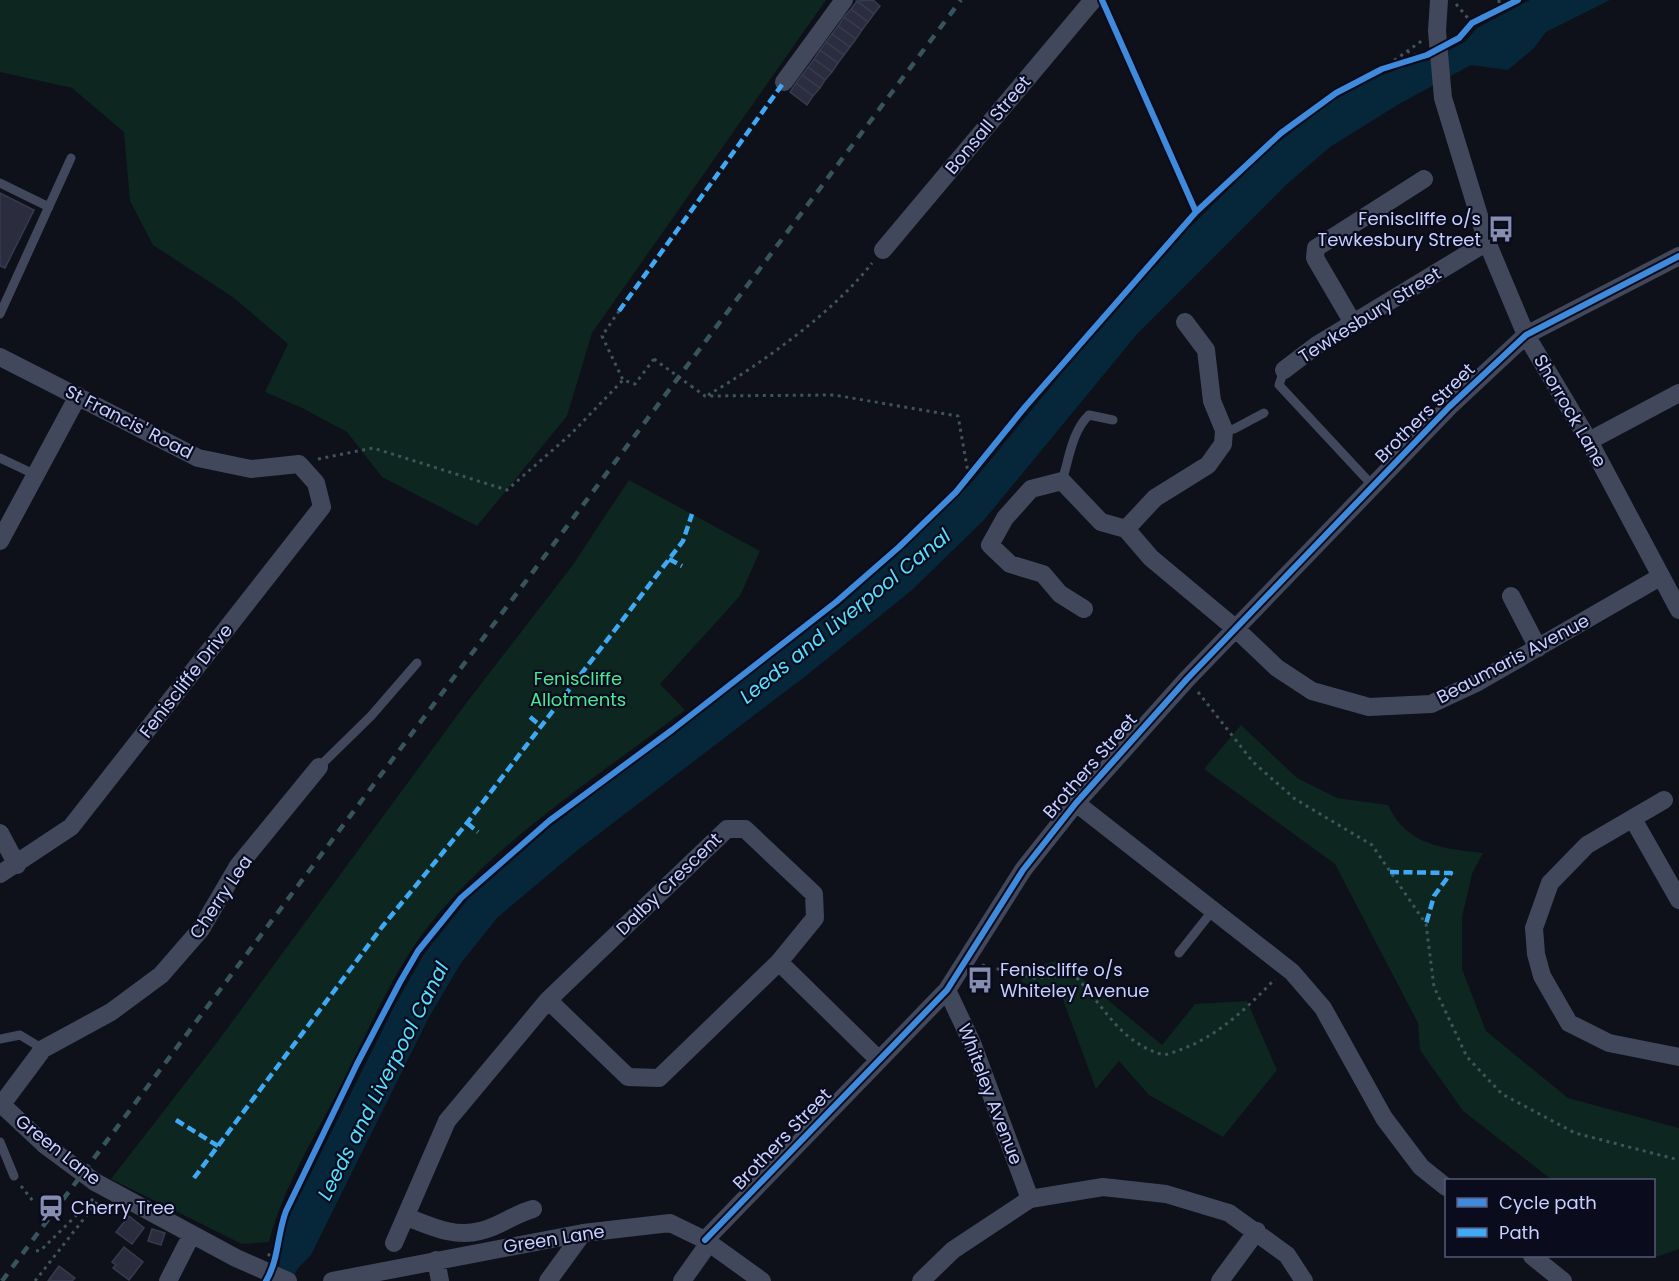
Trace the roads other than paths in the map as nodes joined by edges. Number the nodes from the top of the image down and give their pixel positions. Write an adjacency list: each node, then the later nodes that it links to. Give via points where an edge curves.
1 (844, 0): 4 (street)
2 (1093, 0): 10 (street, Bonsall Street)
3 (1439, 0): 9 (street, Shorrock Lane, via 1437,31 1443,98)
4 (784, 82)
5 (71, 158): 8 (lane)
6 (1424, 178): 14 (street, via 1316,248 1315,258)
7 (0, 183): 8 (lane)
8 (49, 207): 12 (lane)
9 (1487, 242): 14 (street, Tewkesbury Street); 15 (street, Shorrock Lane)
10 (883, 250)
11 (1679, 256): 15 (street, Brothers Street)
12 (0, 314)
13 (1185, 322): 22 (street, via 1206,350 1212,401)
14 (1353, 323): 17 (street, Tewkesbury Street)
15 (1526, 335): 23 (street, Shorrock Lane); 28 (street, Brothers Street)
16 (0, 357): 19 (street, St Francis' Road)
17 (1284, 370): 28 (lane, via 1280,385)
18 (1679, 393): 23 (street)
19 (78, 396): 25 (street, St Francis' Road, via 198,458 251,469); 26 (street)
20 (1264, 413): 22 (lane)
21 (1113, 420): 27 (lane, via 1089,415 1084,420 1076,431)
22 (1224, 430): 29 (street, via 1223,444 1208,465 1155,498)
23 (1589, 441): 31 (street, Shorrock Lane)
24 (0, 458): 26 (lane)
25 (299, 464): 43 (street, Feniscliffe Drive, via 316,483 322,507 71,827)
26 (36, 475): 30 (street)
27 (1062, 481): 29 (street, via 1101,522); 33 (street, via 1031,489 1005,518 990,545 1010,564 1043,574 1060,594)
28 (1373, 486): 35 (street, Brothers Street)
29 (1126, 529): 35 (street, Beaumaris Avenue, via 1151,558)
30 (0, 541)
31 (1669, 584): 34 (street, Shorrock Lane); 36 (street, Beaumaris Avenue)
32 (1511, 596): 36 (street)
33 (1084, 609)
34 (1679, 610)
35 (1236, 628): 36 (street, Beaumaris Avenue, via 1277,668 1312,691 1369,707 1431,704); 40 (street, Brothers Street)
36 (1538, 648)
37 (417, 663): 38 (lane)
38 (319, 767): 52 (street, Cherry Lea, via 238,866 201,930 161,975 111,1012)
39 (1664, 800): 41 (street)
40 (1076, 803): 46 (street); 49 (street, Brothers Street, via 1023,870)
41 (1633, 819): 45 (street); 53 (street, via 1587,845 1550,883 1534,928 1536,954 1542,976 1569,1023 1609,1042)
42 (0, 833): 43 (street)
43 (17, 865): 44 (street, Feniscliffe Drive)
44 (0, 874)
45 (1679, 900)
46 (1214, 910): 47 (lane); 58 (street, via 1286,968 1323,1008 1384,1118 1421,1167)
47 (1179, 953)
48 (778, 962): 50 (street, Dalby Crescent, via 659,1078 628,1077); 50 (street, Dalby Crescent, via 815,918 814,894 745,829 727,829); 54 (street)
49 (947, 990): 54 (street, Brothers Street); 59 (street, Whiteley Avenue, via 972,1043)
50 (548, 1000): 61 (street, Dalby Crescent, via 447,1121)
51 (0, 1040): 52 (lane, via 21,1035)
52 (43, 1049): 55 (street, Cherry Lea)
53 (1679, 1057)
54 (879, 1060): 65 (street, Brothers Street)
55 (1, 1103): 64 (street, Green Lane, bridge, via 45,1145 103,1186)
56 (0, 1142): 57 (lane)
57 (14, 1176)
58 (1445, 1186)
59 (1030, 1199): 62 (street, via 1103,1187 1166,1194 1229,1213); 76 (street, via 953,1250)
60 (533, 1209): 61 (street, via 481,1231 452,1234)
61 (407, 1217): 66 (street, Dalby Crescent)
62 (1257, 1231): 77 (street); 78 (street, via 1287,1255)
63 (583, 1233): 65 (street, Green Lane, via 670,1223); 68 (street, Green Lane); 73 (street)
64 (192, 1234): 69 (street); 70 (street, Green Lane, via 246,1262 267,1263)
65 (705, 1240): 74 (street, Brothers Street, via 704,1250); 75 (street, Green Lane)
66 (394, 1243)
67 (1533, 1257): 79 (street)
68 (436, 1260): 71 (street, Green Lane); 72 (street)
69 (168, 1281)
70 (288, 1281)
71 (332, 1281)
72 (440, 1281)
73 (548, 1281)
74 (682, 1281)
75 (762, 1281)
76 (921, 1281)
77 (1220, 1281)
78 (1304, 1281)
79 (1563, 1281)

